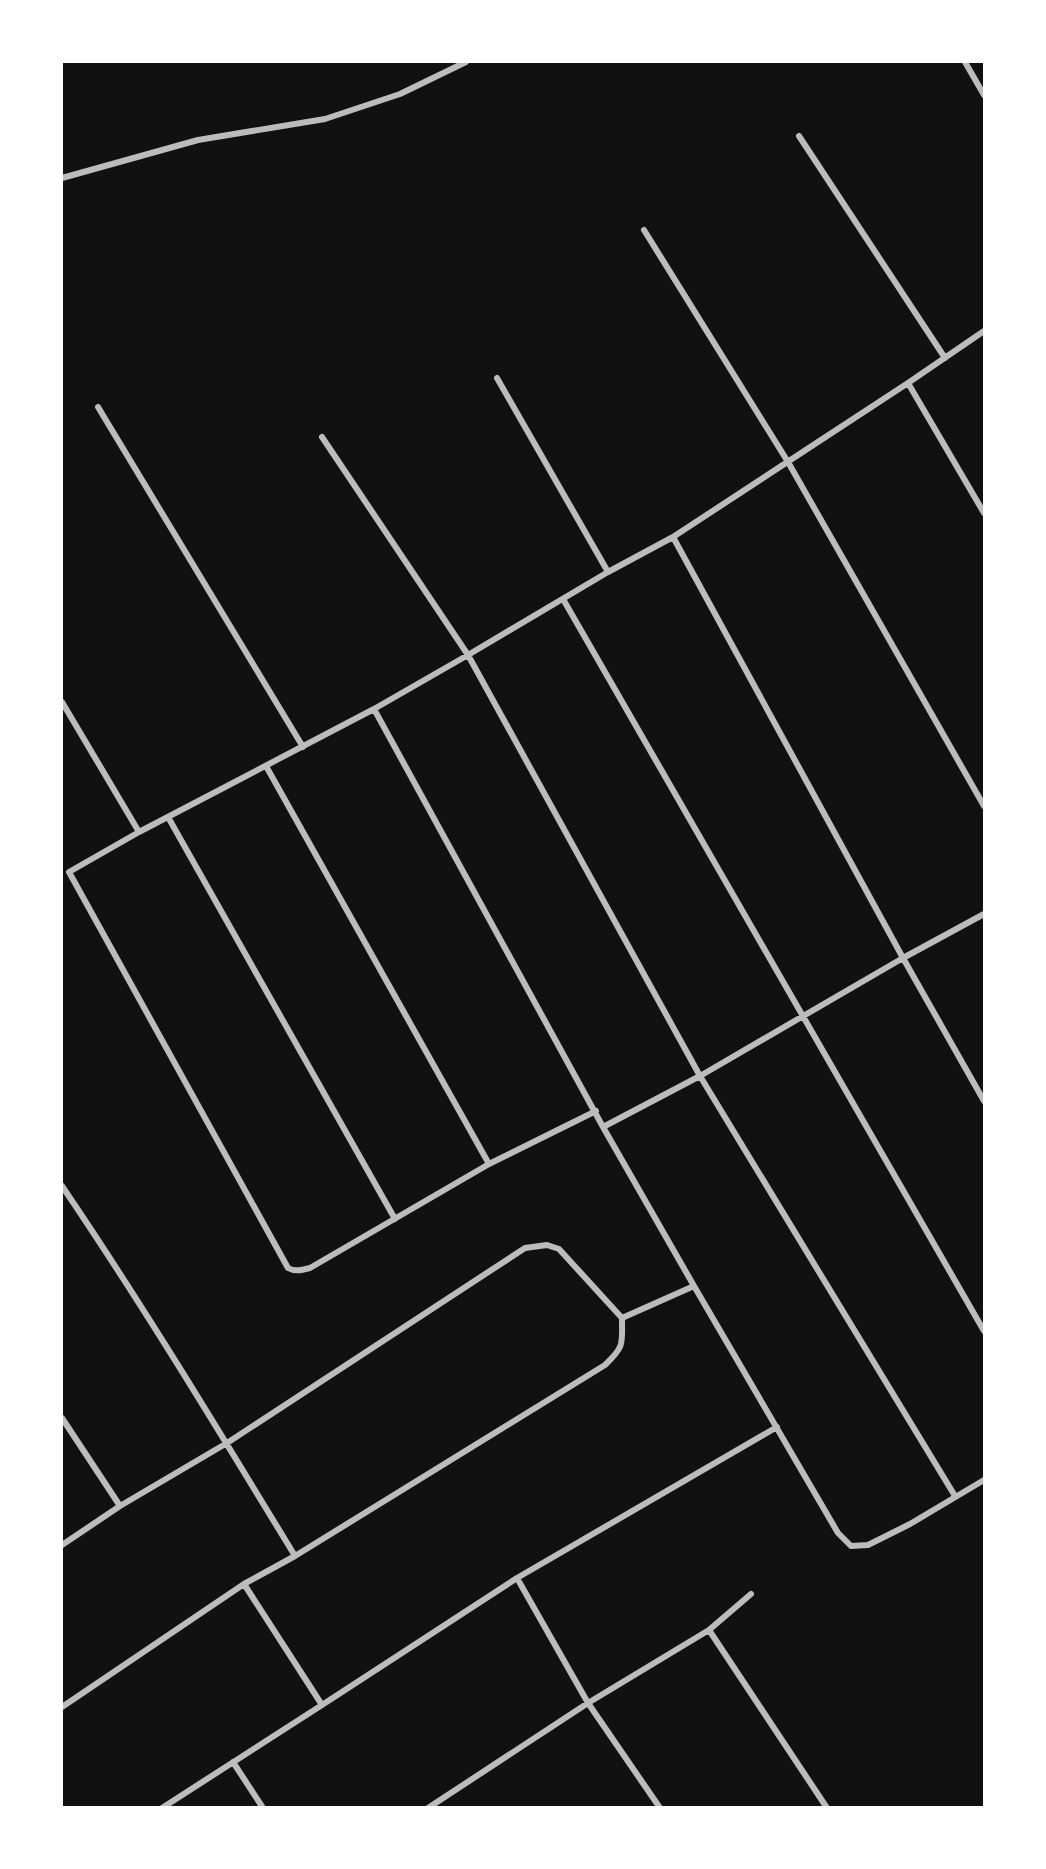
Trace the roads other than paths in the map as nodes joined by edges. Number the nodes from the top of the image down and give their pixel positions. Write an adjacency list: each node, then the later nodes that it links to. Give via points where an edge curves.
1 (466, 62): 5 (street, via 400,94 325,119 198,140)
2 (965, 62): 3 (street)
3 (984, 94)
4 (799, 136): 8 (street)
5 (62, 178)
6 (644, 230): 13 (street)
7 (984, 330): 8 (street)
8 (945, 358): 10 (street)
9 (497, 378): 16 (street)
10 (908, 383): 13 (street); 14 (street)
11 (98, 407): 21 (street)
12 (322, 437): 18 (street)
13 (788, 462): 15 (street); 23 (street)
14 (984, 513)
15 (673, 537): 16 (street); 28 (street)
16 (608, 572): 17 (street)
17 (563, 599): 18 (street); 29 (street)
18 (468, 655): 20 (street); 30 (street)
19 (62, 702): 25 (street)
20 (374, 709): 21 (street); 32 (street)
21 (303, 747): 22 (street)
22 (266, 766): 24 (street); 34 (street)
23 (984, 806)
24 (168, 817): 25 (street); 36 (street)
25 (139, 832): 26 (street)
26 (65, 872): 36 (street, via 288,1268 310,1268)
27 (984, 914): 28 (street)
28 (903, 958): 29 (street); 31 (street)
29 (804, 1017): 30 (street); 39 (street)
30 (700, 1076): 33 (street); 44 (street)
31 (984, 1101)
32 (596, 1111): 33 (street); 34 (street)
33 (603, 1127): 37 (street)
34 (489, 1164): 36 (street)
35 (62, 1186): 42 (street)
36 (396, 1219)
37 (694, 1286): 38 (street); 41 (street)
38 (622, 1318): 42 (street, via 559,1249 547,1245 525,1248); 47 (street, via 620,1349 605,1365)
39 (984, 1331)
40 (62, 1418): 45 (street)
41 (777, 1427): 44 (street, via 838,1533 851,1546 868,1545); 48 (street)
42 (227, 1443): 45 (street); 47 (street)
43 (984, 1480): 44 (street)
44 (955, 1496)
45 (120, 1506): 46 (street)
46 (62, 1545)
47 (295, 1556): 49 (street)
48 (518, 1578): 52 (street); 53 (street)
49 (244, 1584): 53 (street); 54 (street)
50 (751, 1594): 51 (street)
51 (709, 1630): 52 (street); 60 (street)
52 (588, 1702): 58 (street); 59 (street)
53 (322, 1705): 55 (street)
54 (62, 1707)
55 (233, 1762): 56 (street); 57 (street)
56 (162, 1808)
57 (263, 1808)
58 (428, 1808)
59 (660, 1808)
60 (827, 1808)

